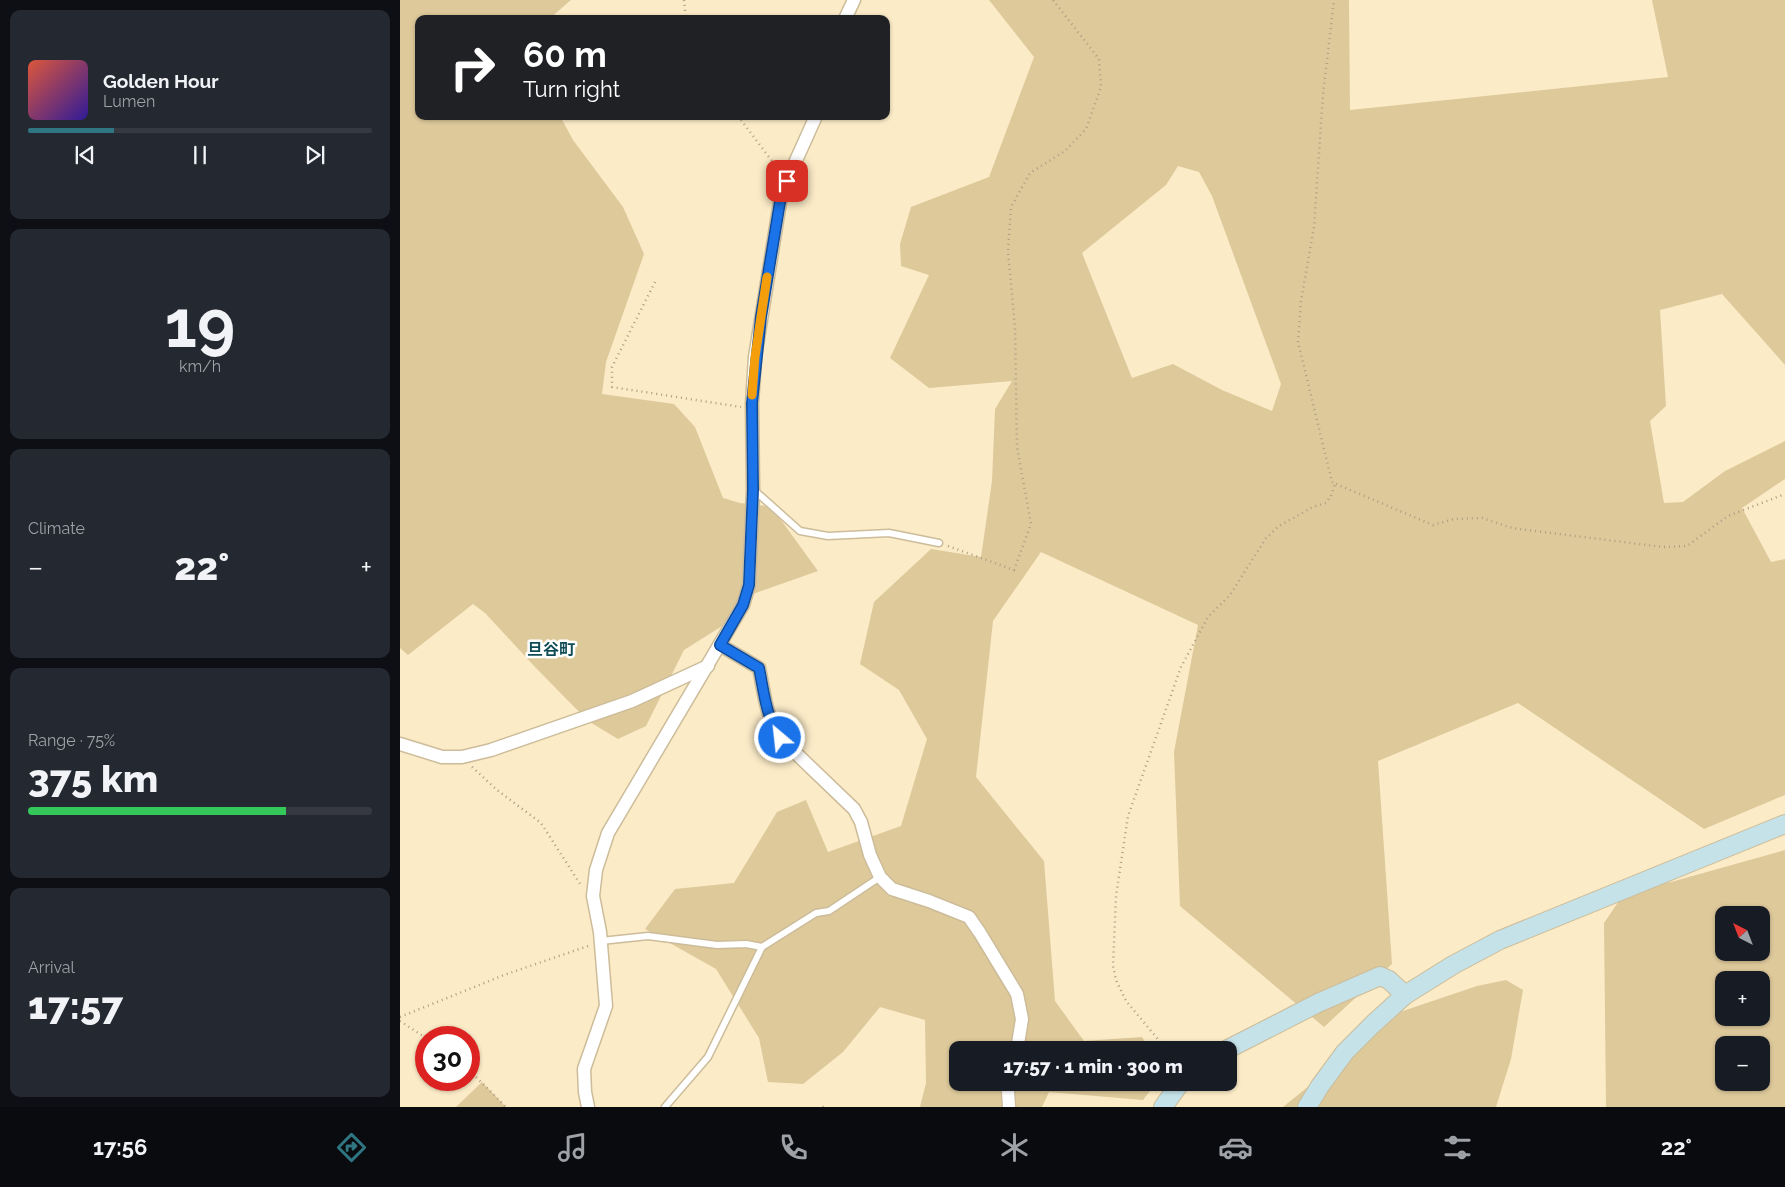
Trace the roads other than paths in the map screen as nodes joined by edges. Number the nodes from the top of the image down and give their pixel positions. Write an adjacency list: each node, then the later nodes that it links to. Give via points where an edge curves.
1 (854, 0): 2 (street)
2 (847, 15)
3 (814, 120): 4 (street, via 780,202 755,357)
4 (753, 489): 5 (lane, via 800,531 828,536 889,533); 6 (street, via 749,585 743,605)
5 (939, 543)
6 (720, 645): 7 (street); 10 (street, via 759,668 773,727 780,738 854,809)
7 (708, 666): 8 (street, via 632,701 491,750 462,757 442,757); 11 (street, via 608,834 596,870 593,896)
8 (400, 744)
9 (1785, 824): 13 (street, via 1500,940)
10 (880, 876): 12 (lane, via 829,911 816,913); 14 (street, via 892,889 969,917 1017,994 1022,1019)
11 (601, 941): 12 (lane, via 648,936); 18 (street, via 606,1006 584,1069)
12 (762, 947): 19 (lane, via 708,1058)
13 (1405, 995): 15 (street, via 1380,976); 22 (street, via 1345,1052)
14 (1018, 1041)
15 (1237, 1044)
16 (1008, 1091): 20 (street)
17 (1174, 1091): 21 (street)
18 (588, 1107)
19 (665, 1107)
20 (1009, 1107)
21 (1163, 1107)
22 (1307, 1107)

